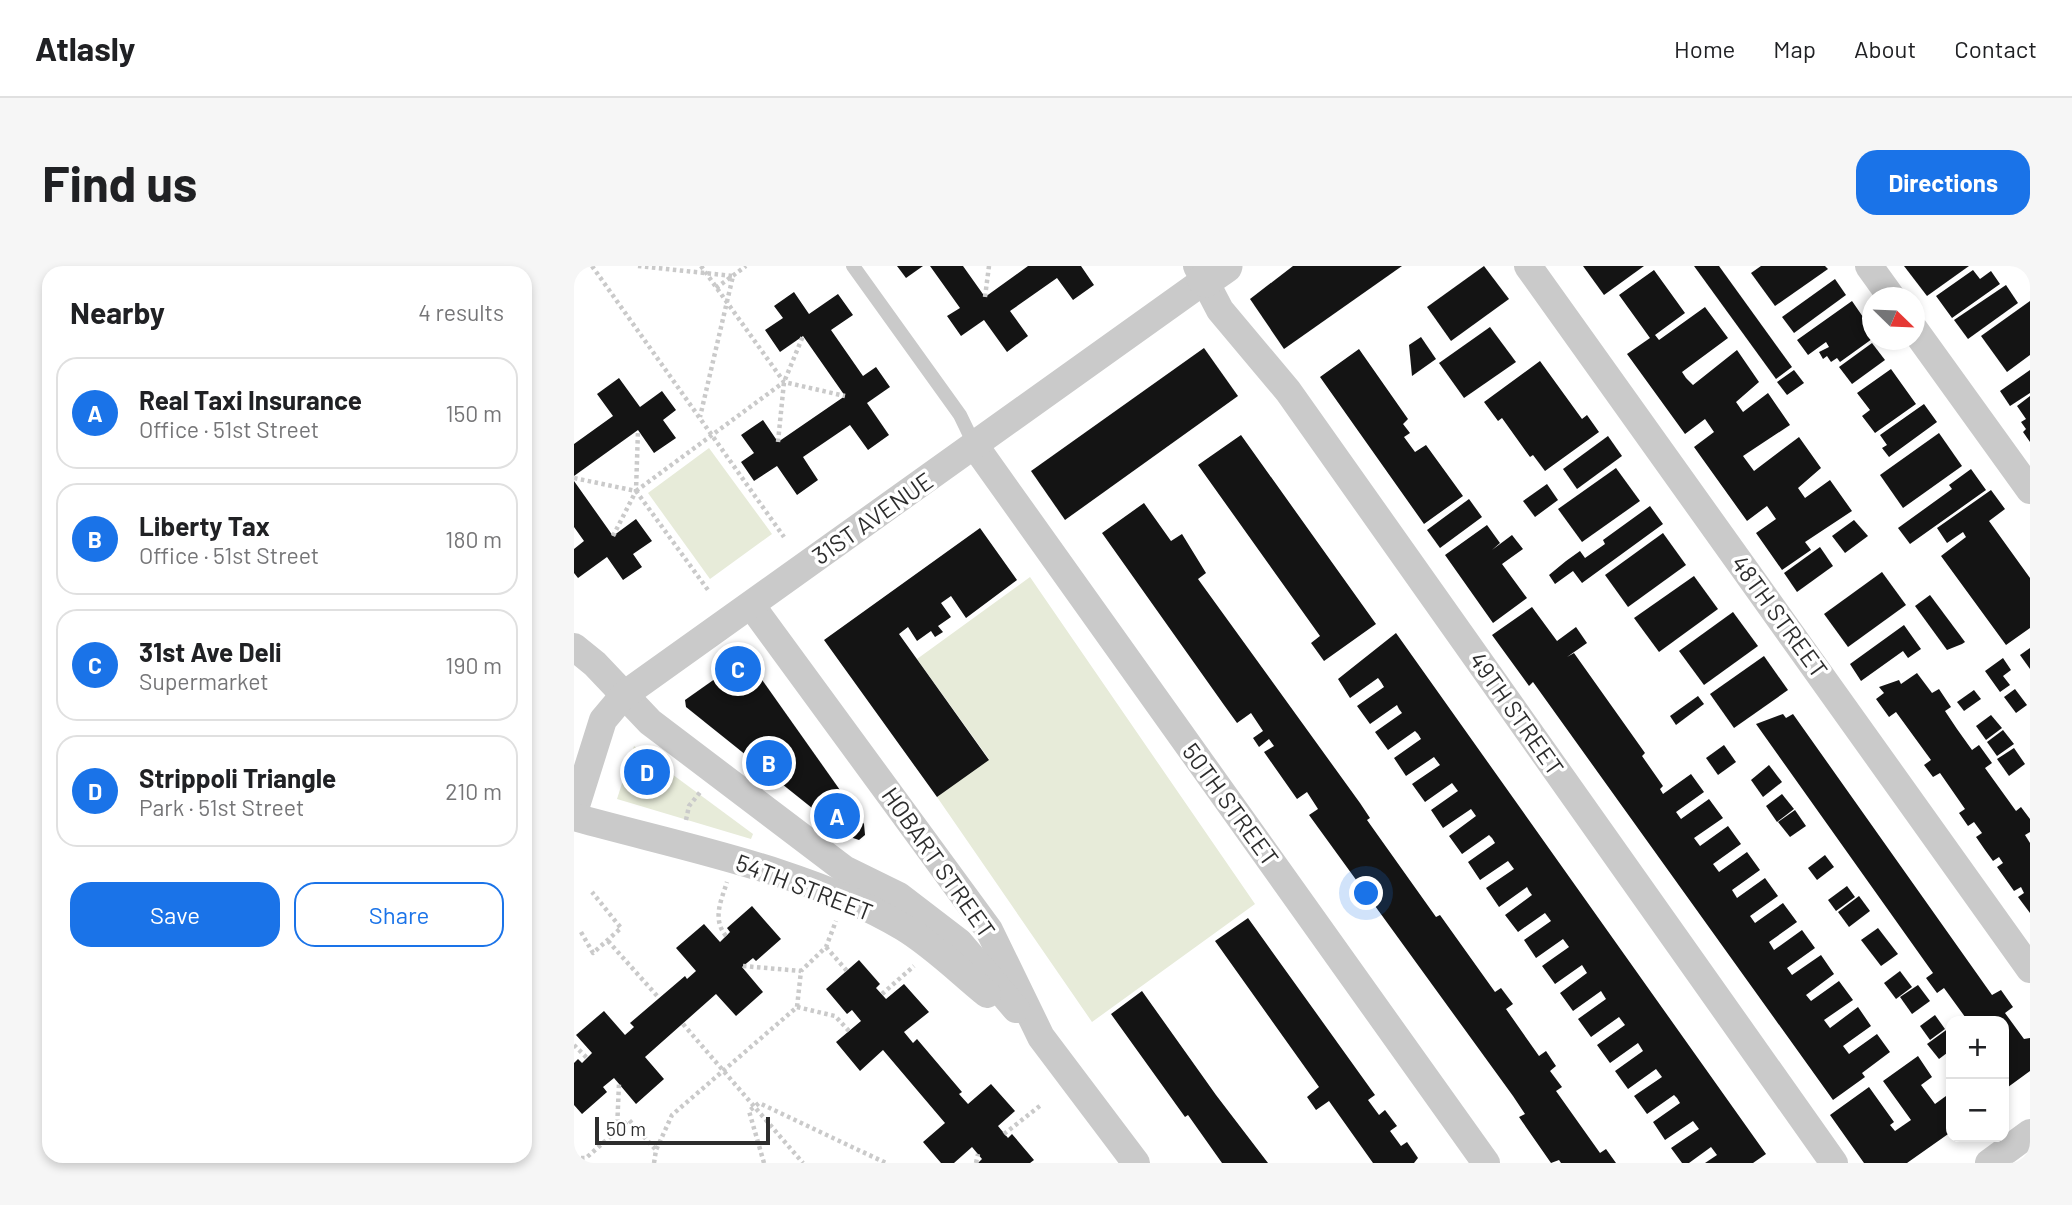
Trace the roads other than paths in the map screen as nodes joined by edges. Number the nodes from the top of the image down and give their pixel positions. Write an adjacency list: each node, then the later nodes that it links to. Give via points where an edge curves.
1 (853, 266): 7 (lane, via 960,415)
2 (1528, 266): 13 (street, 48TH STREET)
3 (1869, 266): 5 (street)
4 (1209, 271): 7 (street, 31ST AVENUE); 18 (street, 49TH STREET, via 1220,310 1288,391)
5 (1884, 287)
6 (1925, 344): 8 (street)
7 (975, 446): 9 (street, 31ST AVENUE); 17 (street, 50TH STREET)
8 (2030, 490)
9 (751, 606): 11 (street, 31ST AVENUE); 14 (street, HOBART STREET, via 989,930)
10 (574, 647): 11 (street)
11 (624, 695): 12 (street, 31ST AVENUE, via 603,720); 14 (street, via 650,722 844,869 899,896 959,942)
12 (574, 815): 14 (street, 54TH STREET, via 836,894 904,928)
13 (2030, 969)
14 (1041, 1037): 16 (street, HOBART STREET)
15 (2030, 1133): 19 (street)
16 (1136, 1163)
17 (1486, 1163)
18 (1834, 1163)
19 (1989, 1163)

